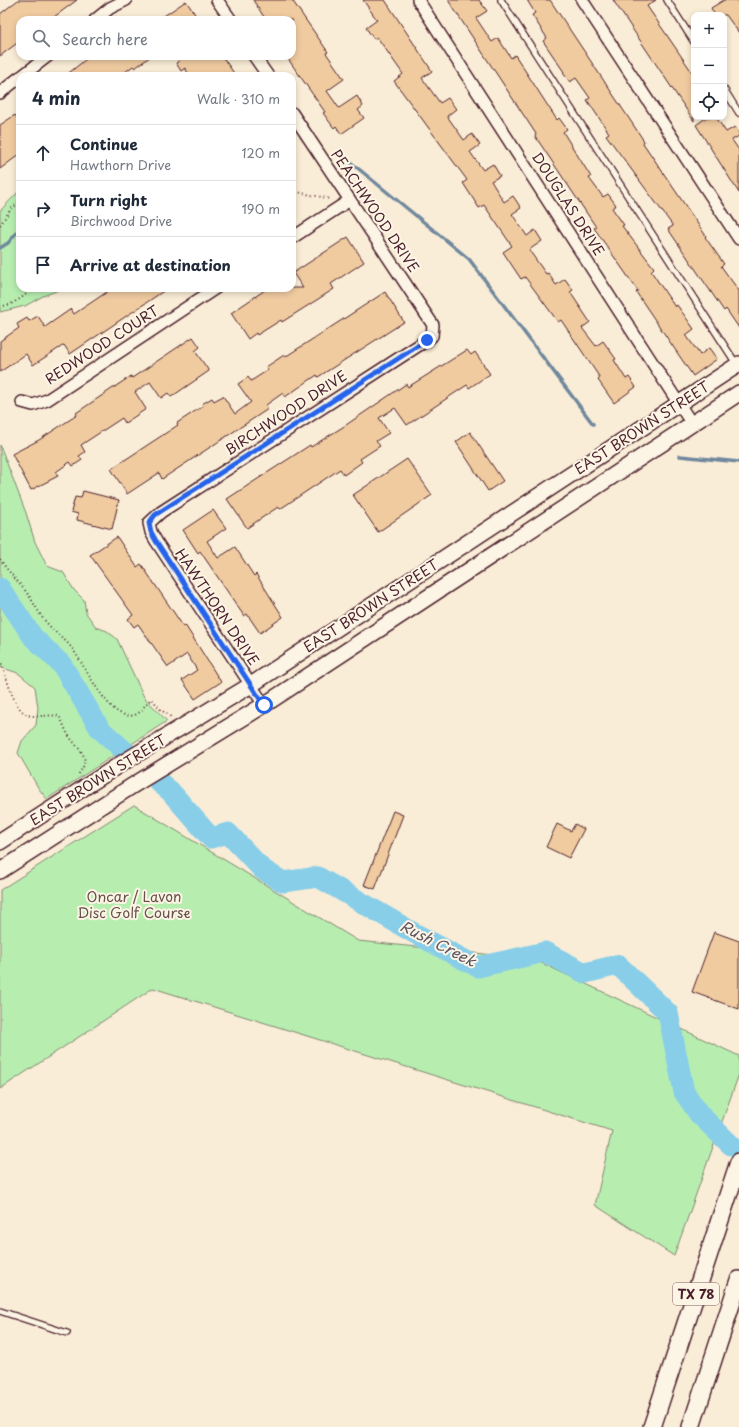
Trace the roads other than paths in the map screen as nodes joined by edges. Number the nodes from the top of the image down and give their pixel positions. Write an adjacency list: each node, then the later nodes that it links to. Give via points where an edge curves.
1 (126, 0): 7 (street)
2 (217, 0): 8 (street)
3 (418, 0): 27 (street, DOUGLAS DRIVE)
4 (501, 0): 24 (lane)
5 (582, 0): 21 (street)
6 (667, 0): 9 (lane)
7 (99, 16)
8 (228, 16)
9 (691, 37)
10 (43, 60): 12 (street)
11 (257, 60): 13 (street)
12 (27, 72)
13 (265, 72)
14 (16, 81): 15 (street)
15 (0, 93)
16 (727, 94): 17 (lane)
17 (739, 113)
18 (296, 119): 19 (street, PEACHWOOD DRIVE)
19 (350, 200): 20 (street); 23 (street, PEACHWOOD DRIVE)
20 (296, 235)
21 (739, 239)
22 (210, 292): 26 (street, REDWOOD COURT, via 47,400 33,404)
23 (433, 325): 29 (street, BIRCHWOOD DRIVE, via 432,336 155,515)
24 (738, 365): 27 (main road, EAST BROWN STREET)
25 (739, 393): 28 (main road, EAST BROWN STREET)
26 (22, 402)
27 (679, 404): 28 (street, DOUGLAS DRIVE); 30 (main road, EAST BROWN STREET)
28 (692, 424): 31 (main road, EAST BROWN STREET)
29 (149, 523): 32 (street, HAWTHORN DRIVE, via 156,541)
30 (396, 590): 31 (main road); 32 (main road, EAST BROWN STREET)
31 (409, 610): 33 (main road, EAST BROWN STREET)
32 (251, 685): 33 (street, HAWTHORN DRIVE); 34 (main road, EAST BROWN STREET, via 119,765)
33 (264, 705): 35 (main road, EAST BROWN STREET)
34 (0, 842)
35 (0, 871)
36 (739, 1162): 40 (main road, TX 78)
37 (739, 1280): 41 (main road, TX 78)
38 (0, 1311): 39 (lane)
39 (67, 1333)
40 (652, 1427)
41 (691, 1427)

